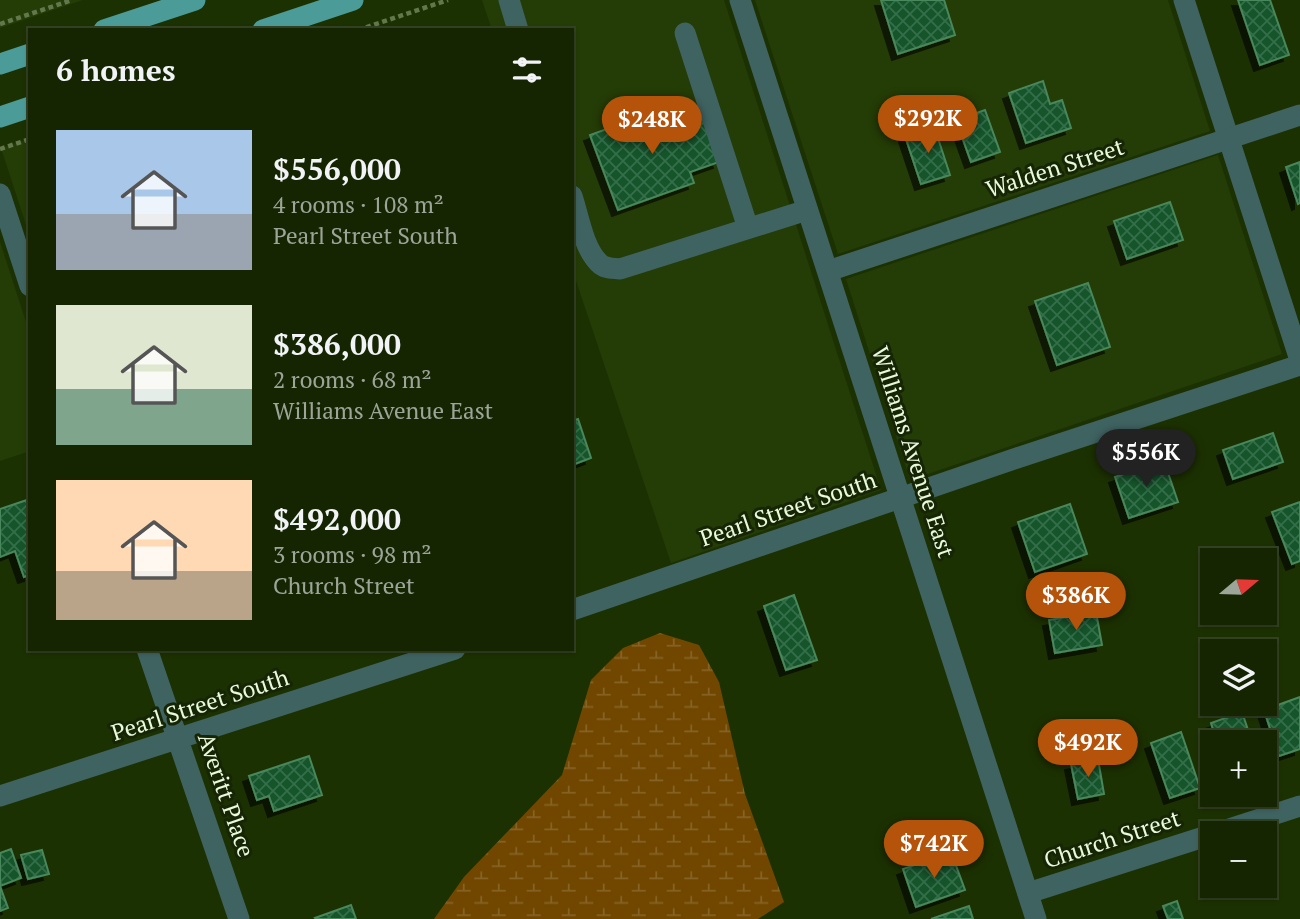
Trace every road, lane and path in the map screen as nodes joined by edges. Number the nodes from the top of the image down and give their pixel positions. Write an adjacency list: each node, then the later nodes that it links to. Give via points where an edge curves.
1 (72, 0): 8 (path)
2 (195, 0): 9 (main road)
3 (353, 0): 10 (main road)
4 (448, 0): 11 (path)
5 (509, 0): 12 (street)
6 (740, 0): 24 (street, Williams Avenue East)
7 (1184, 0): 19 (street)
8 (0, 24)
9 (110, 28)
10 (269, 28)
11 (364, 28)
12 (517, 28)
13 (685, 33): 25 (street)
14 (28, 55): 15 (main road)
15 (0, 64)
16 (28, 108): 18 (main road)
17 (1300, 116): 19 (street, Walden Street)
18 (0, 117)
19 (1227, 138): 26 (street, Walden Street); 28 (street)
20 (28, 140): 21 (path)
21 (0, 149)
22 (0, 194): 27 (street)
23 (574, 202): 25 (street, via 589,248 607,268 620,269)
24 (807, 209): 25 (street); 26 (street, Williams Avenue East)
25 (748, 228)
26 (828, 271): 29 (street, Williams Avenue East)
27 (28, 280)
28 (1300, 363): 29 (street, Pearl Street South)
29 (900, 499): 30 (street, Pearl Street South); 38 (street, Williams Avenue East)
30 (574, 609)
31 (149, 651): 33 (street, Averitt Place)
32 (449, 651): 33 (street, Pearl Street South)
33 (179, 739): 34 (street, Pearl Street South); 39 (street, Averitt Place)
34 (0, 796)
35 (1300, 806): 36 (street, Church Street)
36 (1254, 821)
37 (1200, 839): 38 (street, Church Street)
38 (1028, 893): 40 (street, Williams Avenue East)
39 (239, 919)
40 (1036, 919)

